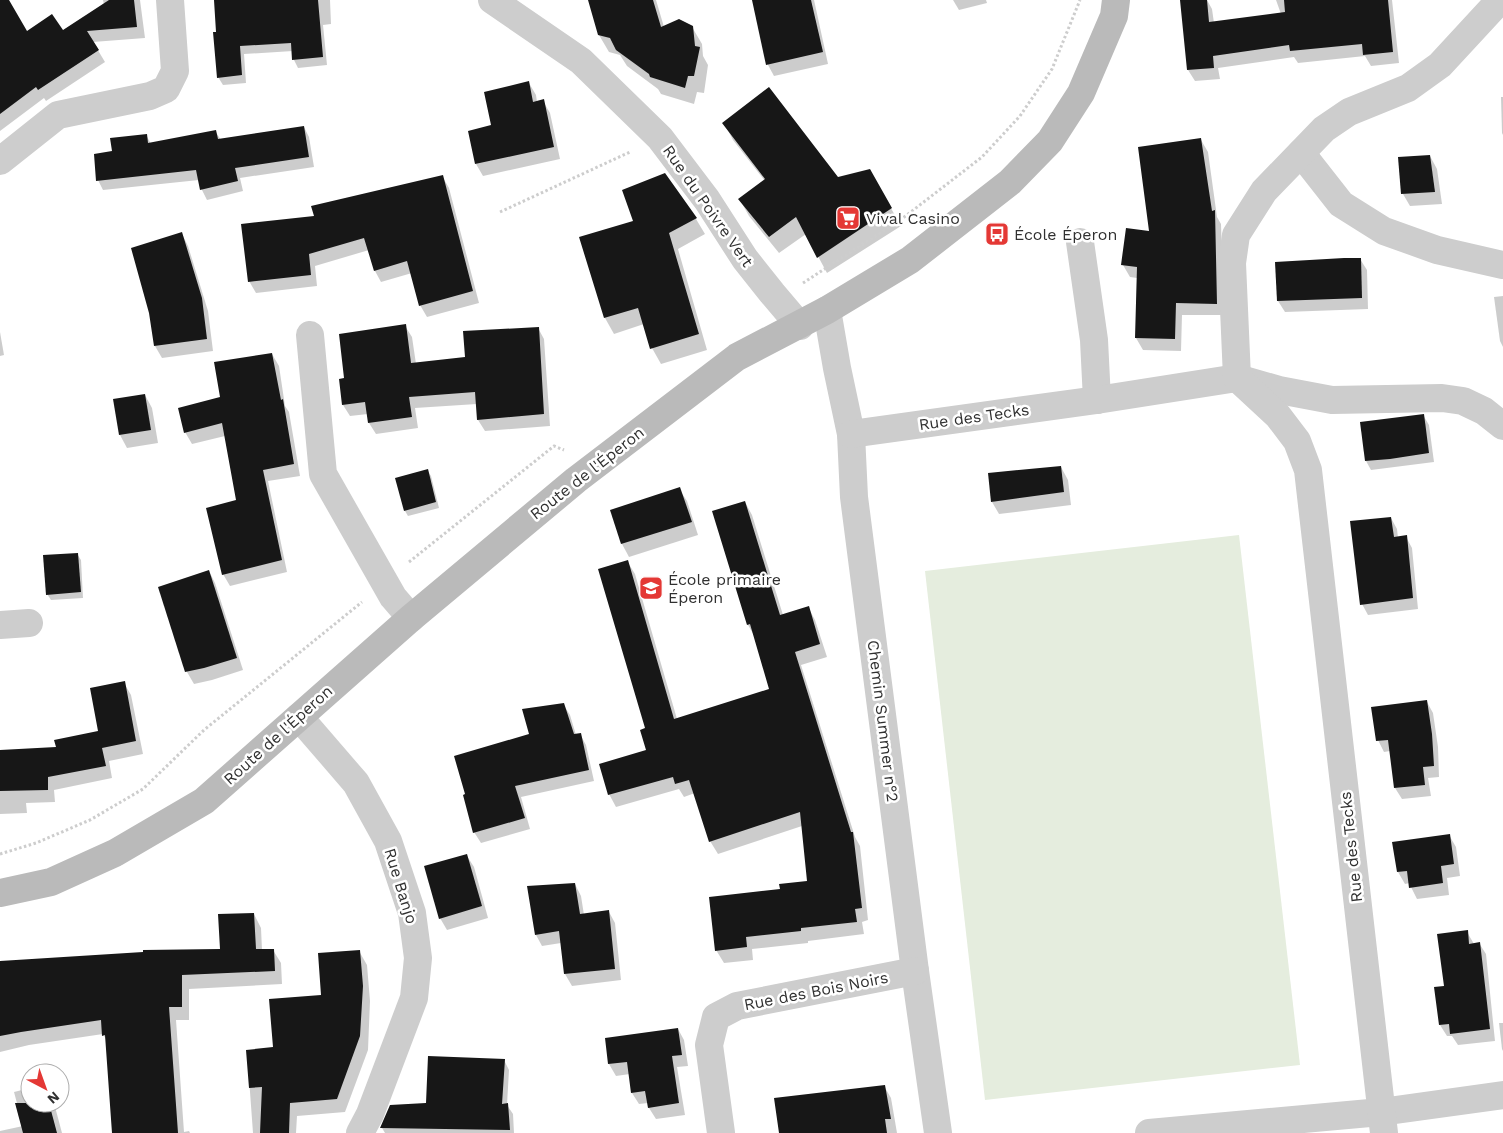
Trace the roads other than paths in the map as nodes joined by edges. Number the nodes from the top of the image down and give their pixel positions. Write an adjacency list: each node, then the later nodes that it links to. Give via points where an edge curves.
1 (170, 0): 6 (street, via 175,71 166,89 150,96 58,115)
2 (492, 0): 9 (street, Rue du Poivre Vert, via 582,61 660,138 772,293)
3 (1116, 0): 9 (main road, Route de l'Éperon, via 1114,16 1081,94 1050,142 1010,182 910,260)
4 (1500, 0): 5 (street, via 1440,65 1408,88 1349,112 1324,129)
5 (1301, 153): 8 (street, via 1341,204 1384,231 1437,250); 11 (street, via 1264,191 1236,235 1232,263)
6 (0, 161)
7 (1080, 242): 12 (street, via 1094,340)
8 (1503, 265)
9 (811, 319): 14 (street, Chemin Summer n°2, via 837,368); 15 (main road, Route de l'Éperon, via 737,357 600,462)
10 (310, 334): 15 (street, via 323,474 393,597)
11 (1237, 378): 12 (street, Rue des Tecks); 13 (street, via 1332,400 1463,400); 22 (street, Rue des Tecks, via 1297,441 1308,470)
12 (1097, 400): 14 (street, Rue des Tecks)
13 (1503, 426)
14 (851, 434): 20 (street, Chemin Summer n°2, via 854,497)
15 (411, 618): 18 (main road, Route de l'Éperon)
16 (29, 624): 17 (street)
17 (0, 625)
18 (299, 717): 19 (main road, Route de l'Éperon, via 204,801 115,853 51,882); 23 (street, Rue Banjo, via 356,783 388,842 412,913 418,958 414,998)
19 (0, 893)
20 (915, 971): 24 (street, Rue des Bois Noirs, via 737,1006 716,1017 709,1045); 25 (street, Chemin Summer n°2)
21 (1503, 1095): 22 (street)
22 (1382, 1123): 26 (street)
23 (360, 1133)
24 (721, 1133)
25 (938, 1133)
26 (1149, 1133)

